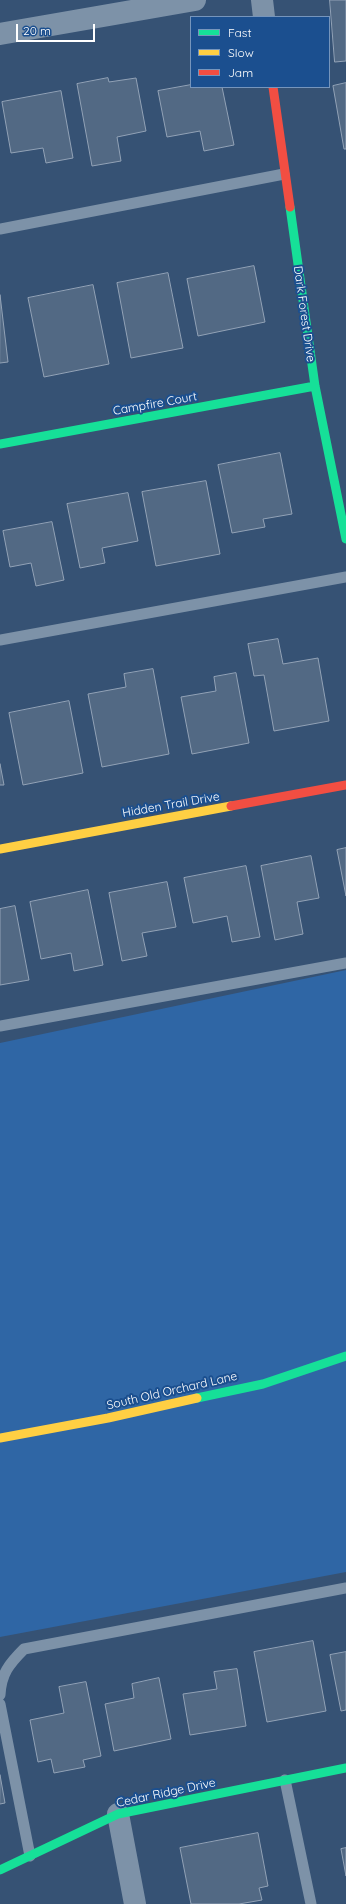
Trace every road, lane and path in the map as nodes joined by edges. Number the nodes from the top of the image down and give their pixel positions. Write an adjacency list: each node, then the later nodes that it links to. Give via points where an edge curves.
1 (195, 0): 4 (street)
2 (262, 0): 3 (street)
3 (264, 16)
4 (0, 34)
5 (273, 88): 6 (street, Dark Forest Drive)
6 (284, 174): 7 (lane); 8 (street, Dark Forest Drive)
7 (0, 229)
8 (315, 386): 9 (street, Campfire Court); 10 (street, Dark Forest Drive)
9 (0, 444)
10 (346, 539)
11 (346, 577): 12 (lane)
12 (0, 640)
13 (346, 785): 14 (street, Hidden Trail Drive)
14 (0, 848)
15 (346, 963): 16 (lane)
16 (0, 1026)
17 (346, 1356): 18 (street, South Old Orchard Lane, via 263,1384 108,1418)
18 (0, 1438)
19 (346, 1588): 20 (lane, via 24,1649 8,1666 0,1685)
20 (0, 1696)
21 (0, 1704): 25 (lane)
22 (346, 1768): 23 (street, Cedar Ridge Drive)
23 (285, 1780): 24 (street, Cedar Ridge Drive); 28 (lane)
24 (118, 1814): 25 (street, Cedar Ridge Drive); 27 (street)
25 (30, 1856): 26 (street, Cedar Ridge Drive)
26 (0, 1870)
27 (135, 1904)
28 (310, 1904)

